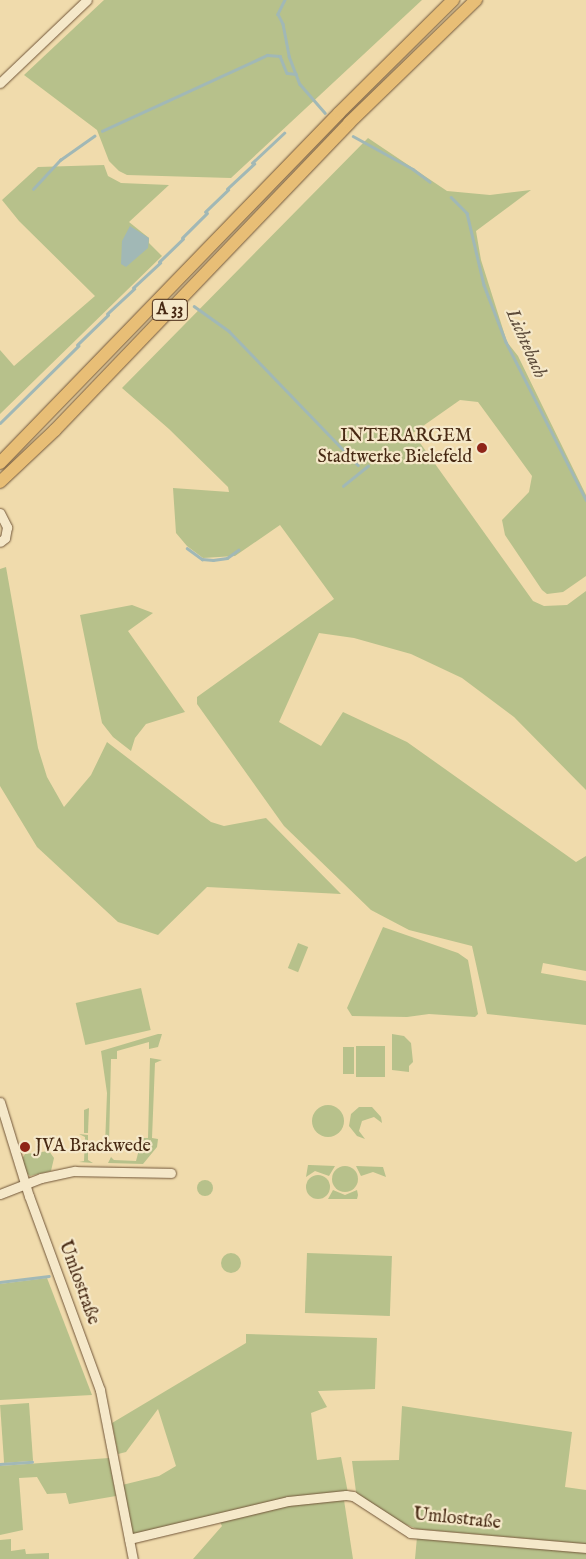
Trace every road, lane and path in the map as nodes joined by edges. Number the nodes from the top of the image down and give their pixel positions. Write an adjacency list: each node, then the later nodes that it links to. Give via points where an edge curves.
1 (86, 0): 4 (street)
2 (453, 0): 5 (highway, A 33, via 326,126)
3 (476, 0): 6 (highway, A 33, via 338,134 55,430)
4 (0, 83)
5 (0, 463)
6 (0, 482)
7 (1, 514): 8 (street, via 7,527 5,538)
8 (0, 542)
9 (0, 1102): 11 (street, Umlostraße)
10 (171, 1173): 11 (street, via 75,1171)
11 (24, 1184): 12 (street); 13 (street, Umlostraße, via 100,1390)
12 (0, 1194)
13 (129, 1539): 14 (street, Umlostraße, via 288,1501 346,1495 353,1496 410,1533); 15 (street, Umlostraße)
14 (586, 1548)
15 (133, 1559)

